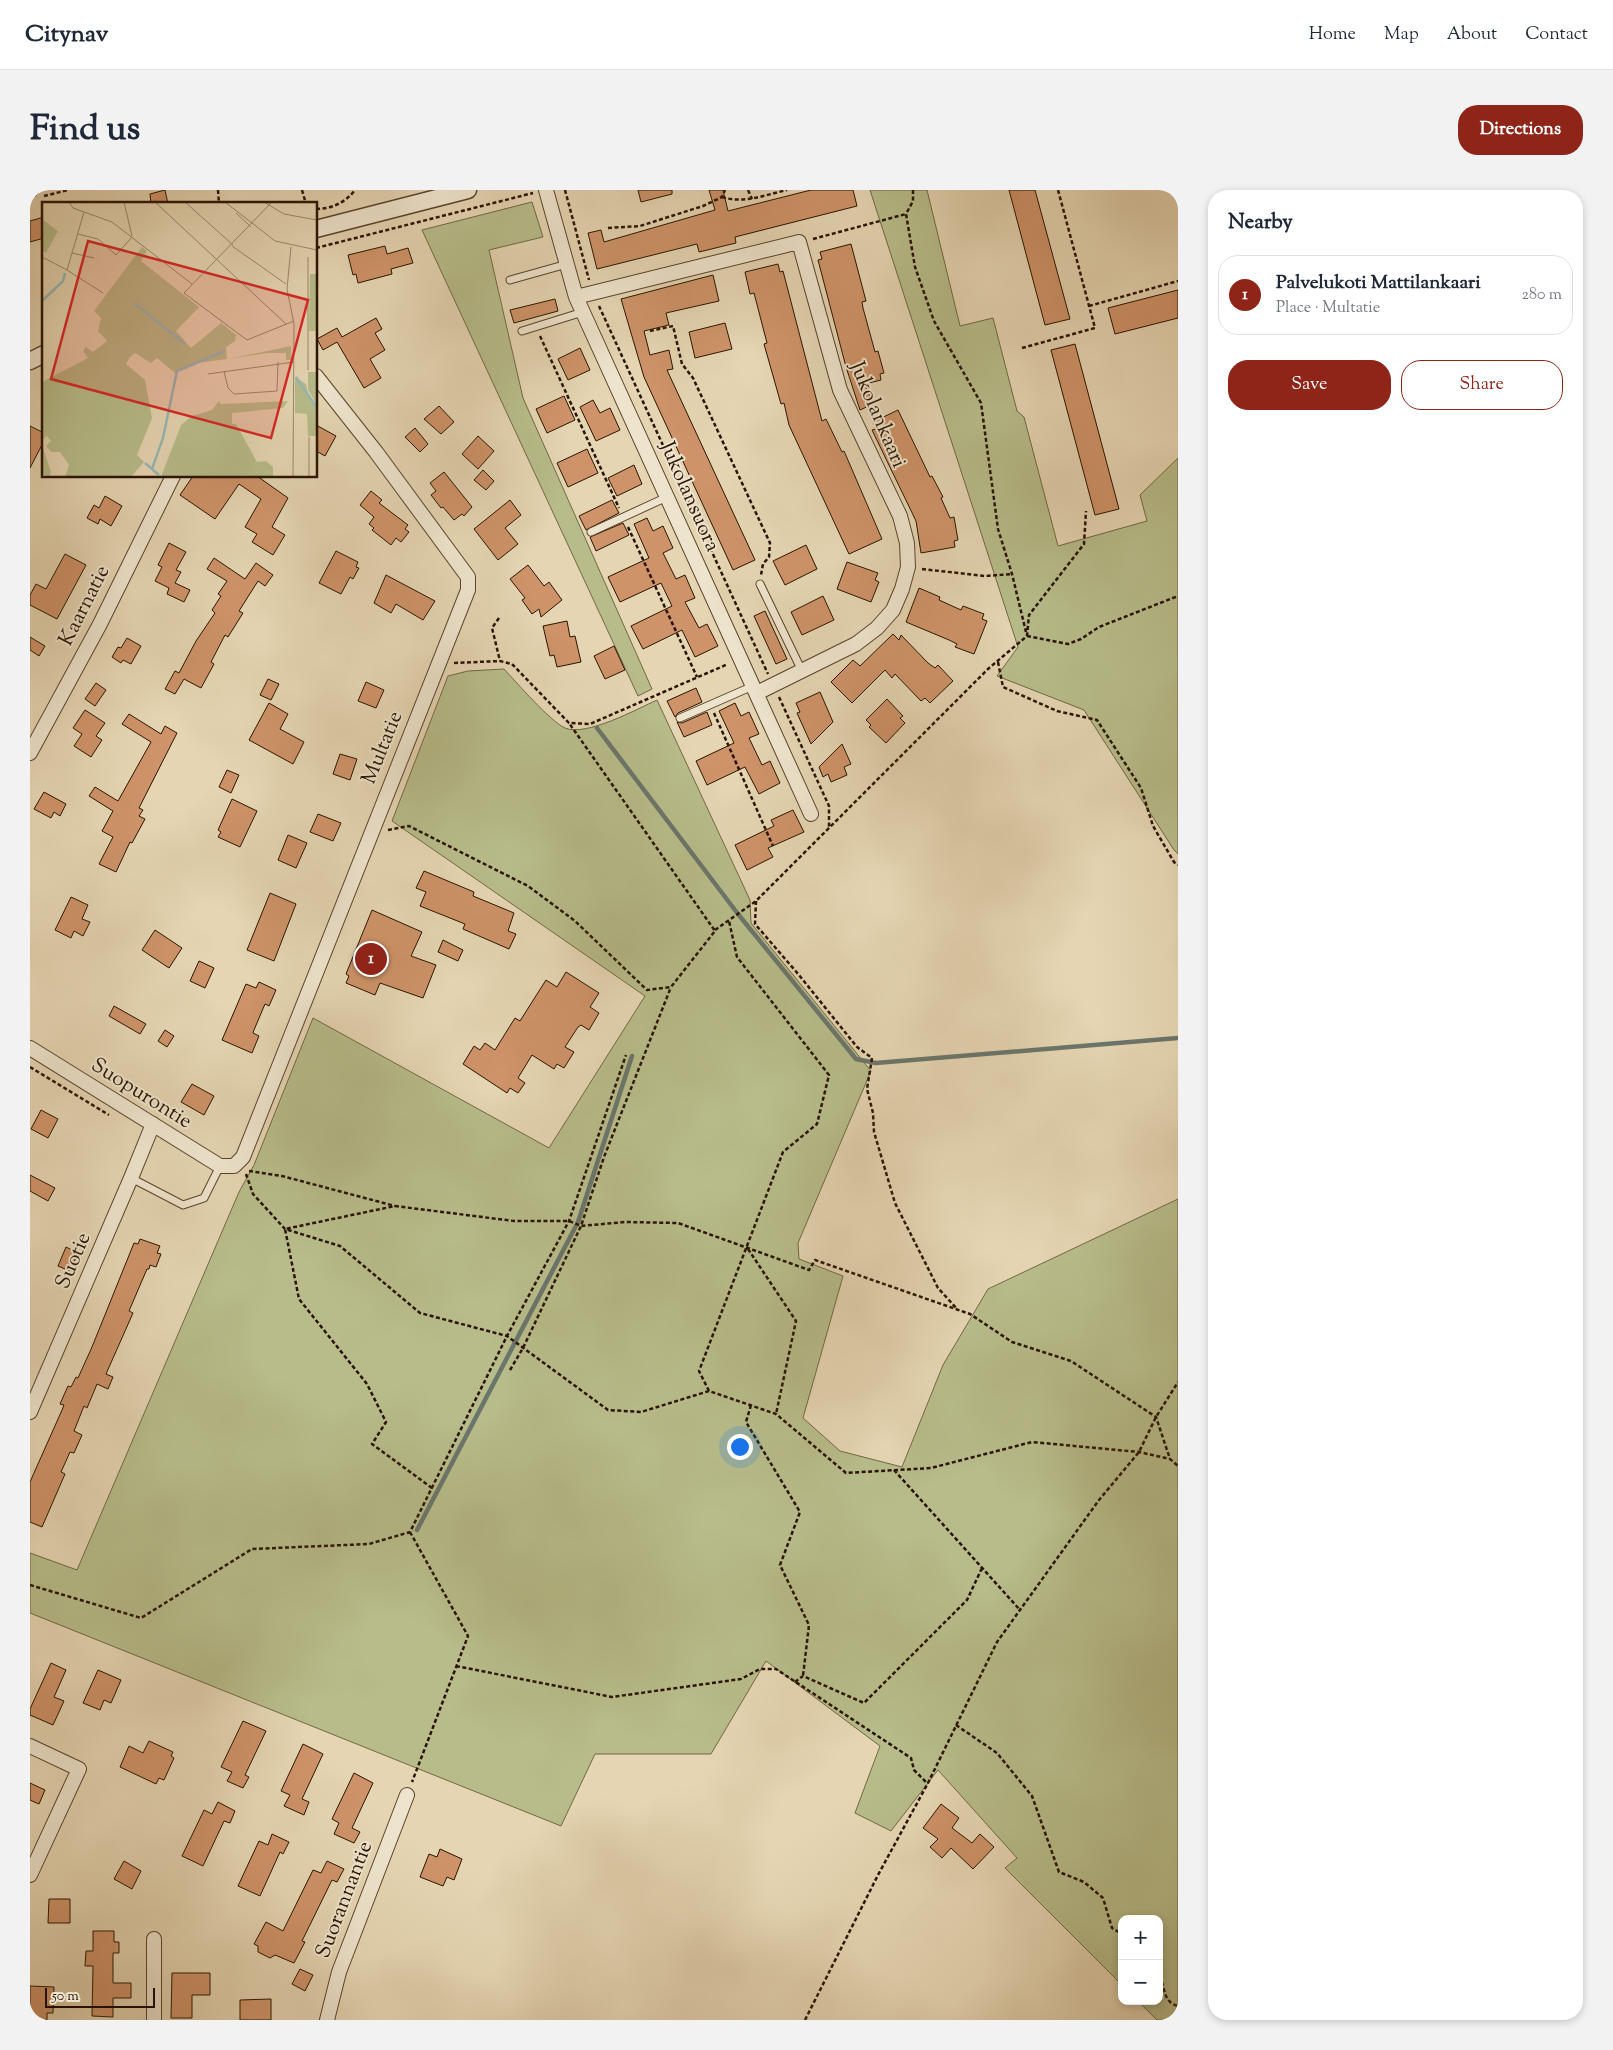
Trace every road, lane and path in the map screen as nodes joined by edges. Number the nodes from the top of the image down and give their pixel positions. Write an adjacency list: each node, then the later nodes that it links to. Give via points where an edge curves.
1 (68, 190): 11 (path)
2 (355, 190): 14 (path, via 347,201)
3 (468, 190): 16 (street)
4 (565, 190): 23 (path)
5 (725, 190): 12 (path)
6 (748, 190): 13 (path)
7 (787, 190): 13 (path)
8 (913, 190): 15 (path, via 913,201)
9 (1058, 190): 25 (path)
10 (541, 191): 19 (path); 20 (street, Jukolansuora)
11 (33, 193)
12 (722, 196): 13 (path, via 733,201); 17 (path, via 703,206 640,226)
13 (752, 199)
14 (318, 209)
15 (906, 214): 18 (path); 40 (path, via 915,268 934,321 981,403 998,529)
16 (318, 228)
17 (608, 228)
18 (799, 242): 23 (street); 39 (street, Jukolankaari, via 840,390 900,516 907,543)
19 (318, 247)
20 (567, 264): 21 (lane); 24 (street, Jukolansuora)
21 (510, 280)
22 (1178, 282): 25 (path)
23 (592, 292): 24 (street); 51 (path)
24 (576, 297): 26 (street, Jukolansuora)
25 (1089, 306): 30 (path, via 1095,328)
26 (583, 312): 27 (lane); 35 (street, Jukolansuora)
27 (536, 327): 28 (lane); 37 (path)
28 (522, 331)
29 (650, 332): 41 (path, via 673,326 682,364 693,378 770,543)
30 (1022, 348)
31 (42, 355): 32 (street)
32 (30, 362)
33 (318, 379): 48 (street, Multatie, via 468,577 468,590)
34 (172, 478): 56 (street, Kaarnatie, via 100,624)
35 (667, 497): 37 (lane); 45 (street, Jukolansuora)
36 (1086, 511): 44 (path, via 1084,544 1029,616)
37 (623, 517): 38 (lane); 50 (path)
38 (591, 532)
39 (908, 567): 40 (path, via 985,576); 49 (street, Jukolankaari, via 893,610 877,628 856,644)
40 (1012, 574): 44 (path)
41 (760, 584): 49 (lane)
42 (1178, 596): 44 (path, via 1099,627 1068,644)
43 (499, 618): 46 (path, via 492,628)
44 (1027, 636): 47 (path)
45 (740, 659): 50 (path); 52 (street, Jukolansuora)
46 (500, 661): 48 (path); 55 (path, via 512,664)
47 (997, 661): 58 (path); 61 (path, via 1003,687 1057,711 1097,720 1141,788 1153,826)
48 (440, 663): 71 (street, Multatie, via 243,1157)
49 (802, 671): 51 (street, Jukolankaari)
50 (697, 677): 55 (path, via 590,724)
51 (774, 685): 52 (street, Jukolankaari); 58 (path, via 829,806)
52 (755, 690): 53 (lane); 57 (street, Jukolansuora)
53 (710, 704): 54 (lane); 60 (path)
54 (680, 718)
55 (569, 723): 64 (path)
56 (30, 753)
57 (811, 814)
58 (829, 828): 62 (path)
59 (384, 831): 65 (path, via 409,826 528,886 574,921 647,990)
60 (773, 846)
61 (1178, 865)
62 (756, 902): 63 (path); 78 (path, via 755,924 857,1047 872,1058 867,1089 874,1132 895,1203 938,1288)
63 (729, 921): 64 (path); 77 (path, via 737,957 829,1075 817,1124 783,1152)
64 (715, 931): 65 (path)
65 (671, 987): 75 (path, via 604,1157)
66 (30, 1048): 70 (street, Suopurontie)
67 (626, 1055): 74 (path)
68 (30, 1067): 69 (path)
69 (113, 1118)
70 (153, 1124): 71 (street, Suopurontie); 72 (street, Suotie)
71 (227, 1166): 72 (lane, via 204,1198 183,1205)
72 (131, 1178): 85 (street, Suotie)
73 (396, 1206): 74 (path, via 514,1221); 76 (path); 76 (path, via 282,1176 244,1171 253,1194)
74 (571, 1222): 75 (path); 79 (path)
75 (582, 1226): 77 (path, via 625,1222 678,1223); 80 (path)
76 (285, 1229): 79 (path, via 340,1246 420,1313); 92 (path, via 299,1299 367,1384 386,1422 372,1444)
77 (747, 1248): 78 (path, via 808,1270 815,1260); 83 (path, via 699,1371); 86 (path, via 796,1321)
78 (958, 1310): 87 (path, via 970,1314 1012,1342 1071,1362)
79 (507, 1336): 80 (path); 92 (path)
80 (523, 1348): 81 (path); 83 (path, via 608,1410 641,1412)
81 (510, 1370)
82 (1178, 1382): 87 (path)
83 (709, 1391): 84 (path)
84 (751, 1405): 86 (path); 98 (path, via 746,1422 800,1512 780,1565 809,1625)
85 (30, 1412)
86 (776, 1414): 91 (path, via 846,1473)
87 (1156, 1418): 88 (path); 89 (path)
88 (1139, 1452): 89 (path); 91 (path, via 1032,1442 931,1468); 96 (path, via 1099,1500)
89 (1170, 1459): 90 (path)
90 (1178, 1466)
91 (894, 1470): 94 (path)
92 (432, 1488): 93 (path)
93 (410, 1532): 95 (path, via 369,1544 252,1549 141,1618); 97 (path, via 468,1636)
94 (982, 1568): 96 (path); 98 (path, via 966,1600 864,1703)
95 (30, 1585)
96 (1020, 1610): 100 (path, via 996,1642)
97 (456, 1666): 99 (path, via 612,1697 741,1678 760,1669 776,1669); 103 (path)
98 (803, 1676): 99 (path)
99 (795, 1682): 102 (path, via 911,1758 914,1770)
100 (956, 1725): 102 (path); 105 (path, via 997,1753 1032,1796 1059,1872 1084,1882 1103,1898 1112,1928)
101 (30, 1746): 104 (street, via 79,1769)
102 (928, 1783): 111 (path)
103 (407, 1795): 110 (street, Suorannantie, via 338,1972)
104 (30, 1875)
105 (1118, 1932)
106 (154, 1939): 109 (street)
107 (1163, 1986): 108 (path, via 1166,1999)
108 (1178, 2006)
109 (154, 2020)
110 (327, 2020)
111 (806, 2020)

